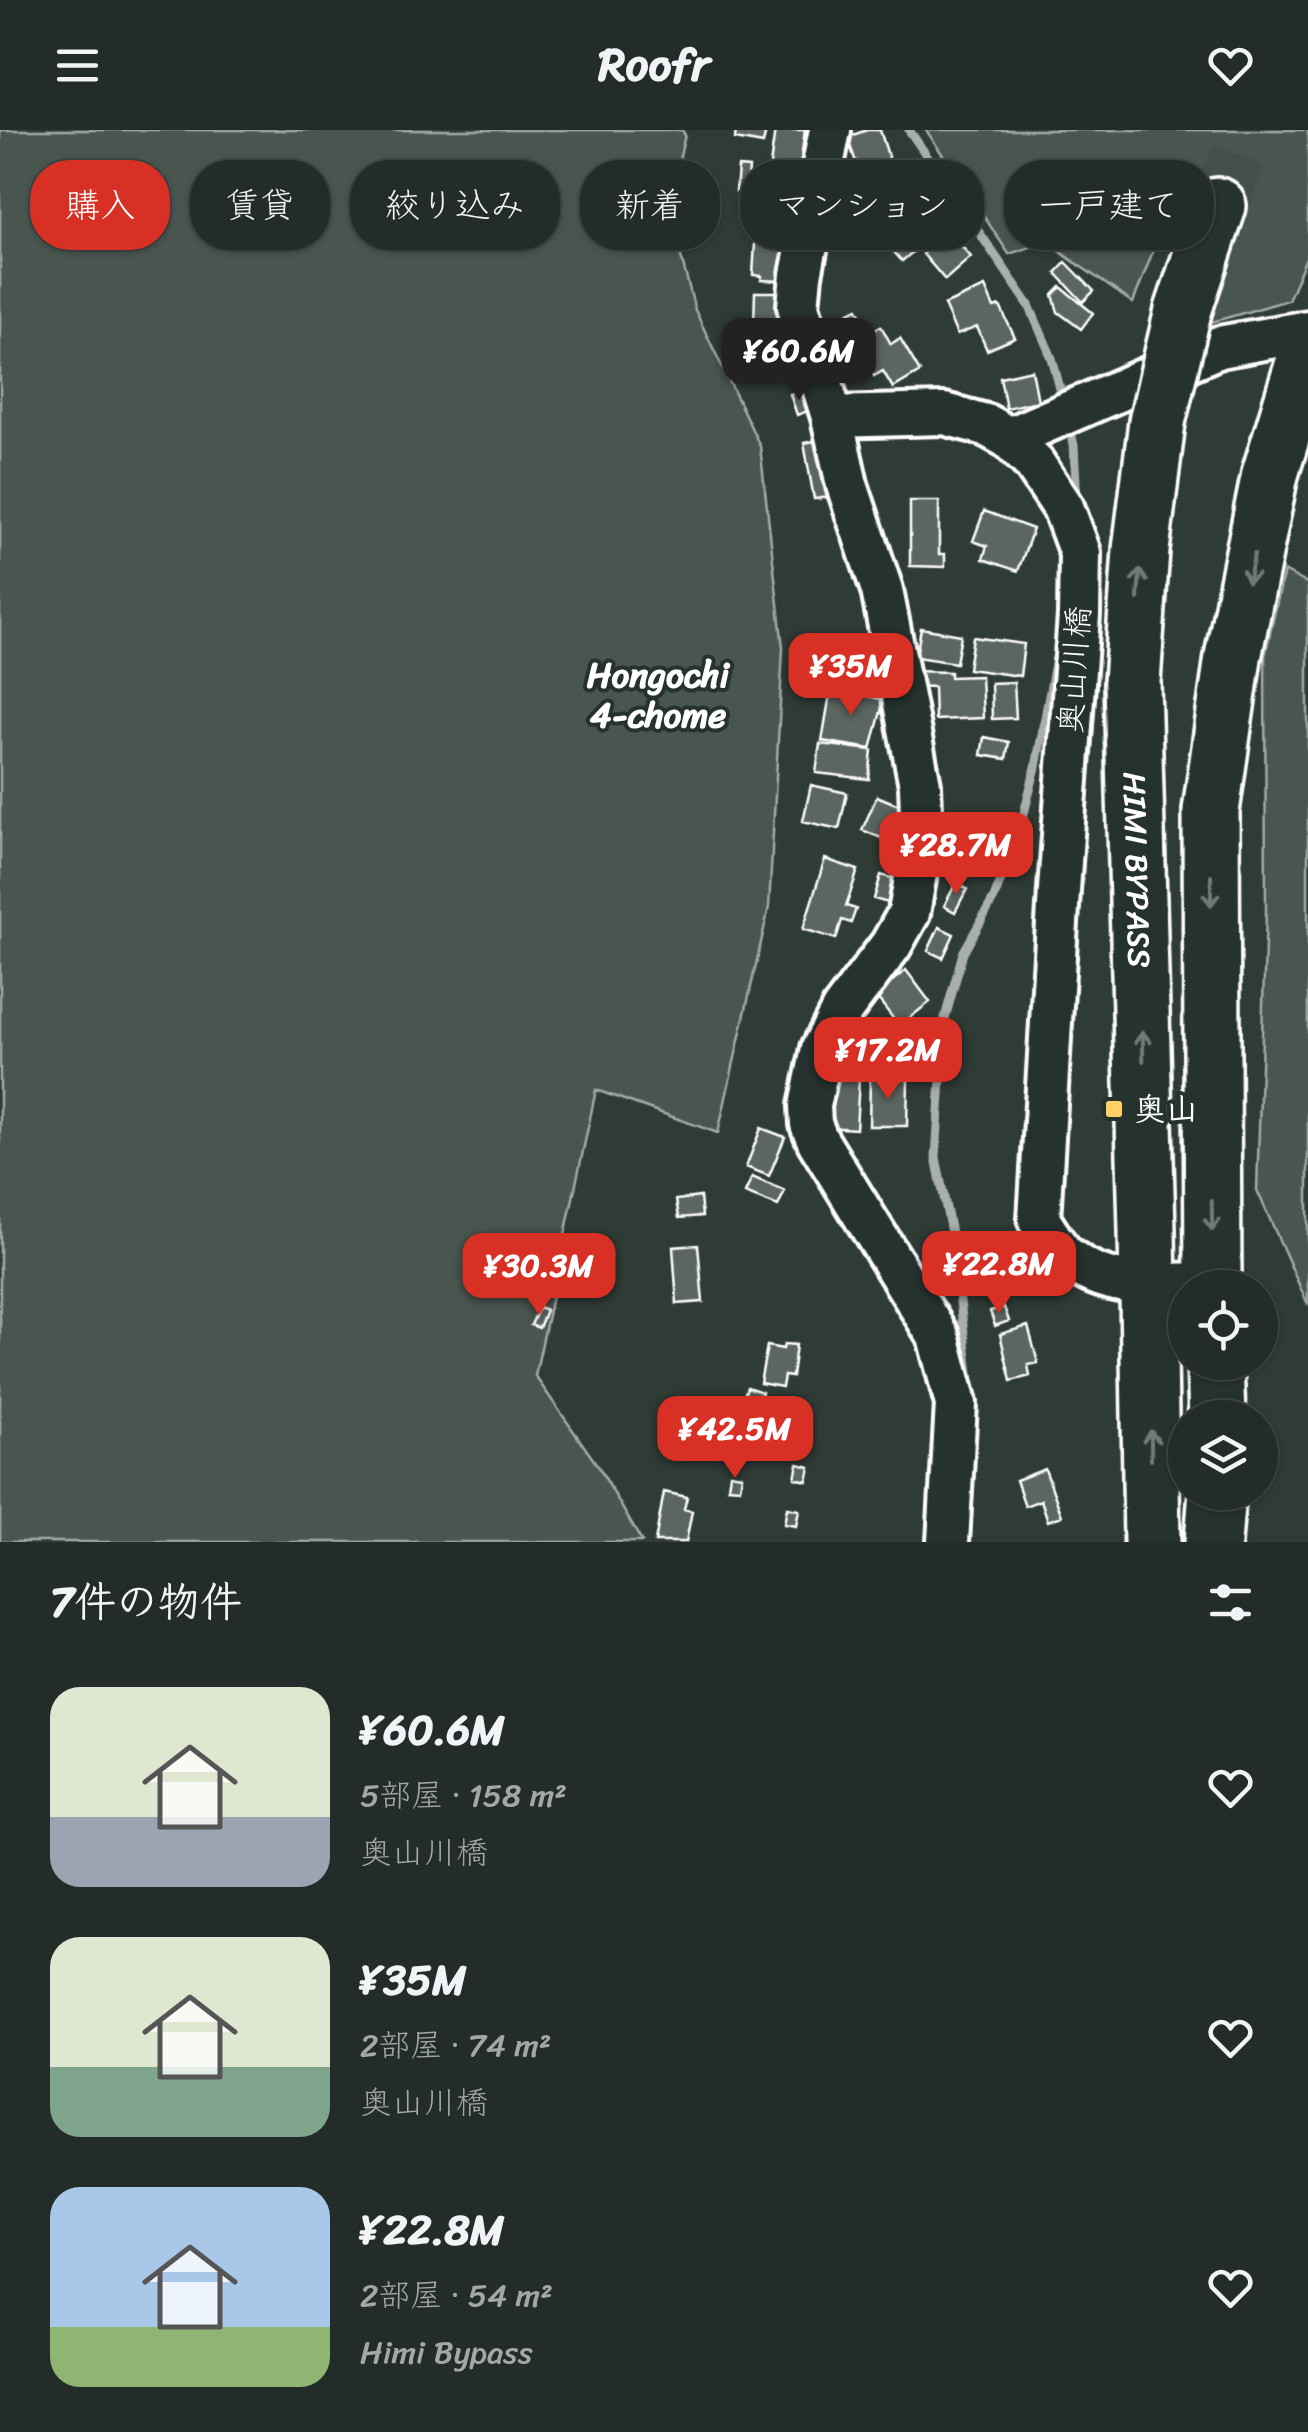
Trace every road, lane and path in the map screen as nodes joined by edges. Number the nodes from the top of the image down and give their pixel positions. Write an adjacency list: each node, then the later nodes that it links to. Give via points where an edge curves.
1 (830, 130): 5 (street, via 798,306)
2 (1218, 206): 8 (highway, HIMI BYPASS, one-way to 2, bridge, via 1132,682 1157,422 1183,311)
3 (1308, 330): 6 (street, via 1219,348 1087,403)
4 (1308, 350): 7 (highway, one-way to 7, via 1270,474 1232,657 1211,812)
5 (832, 417): 6 (street, via 944,414); 11 (street, via 882,590 920,786 922,840 914,902 904,925 822,1049 811,1124 938,1336 956,1404)
6 (1028, 442): 8 (street, 奥山川橋, via 1080,553 1039,1220 1066,1257 1105,1280)
7 (1213, 1270)
8 (1148, 1284): 9 (street, 奥山川橋); 12 (highway, HIMI BYPASS, one-way to 8)
9 (1168, 1284)
10 (1215, 1510): 13 (highway)
11 (948, 1542)
12 (1152, 1542)
13 (1212, 1542)

